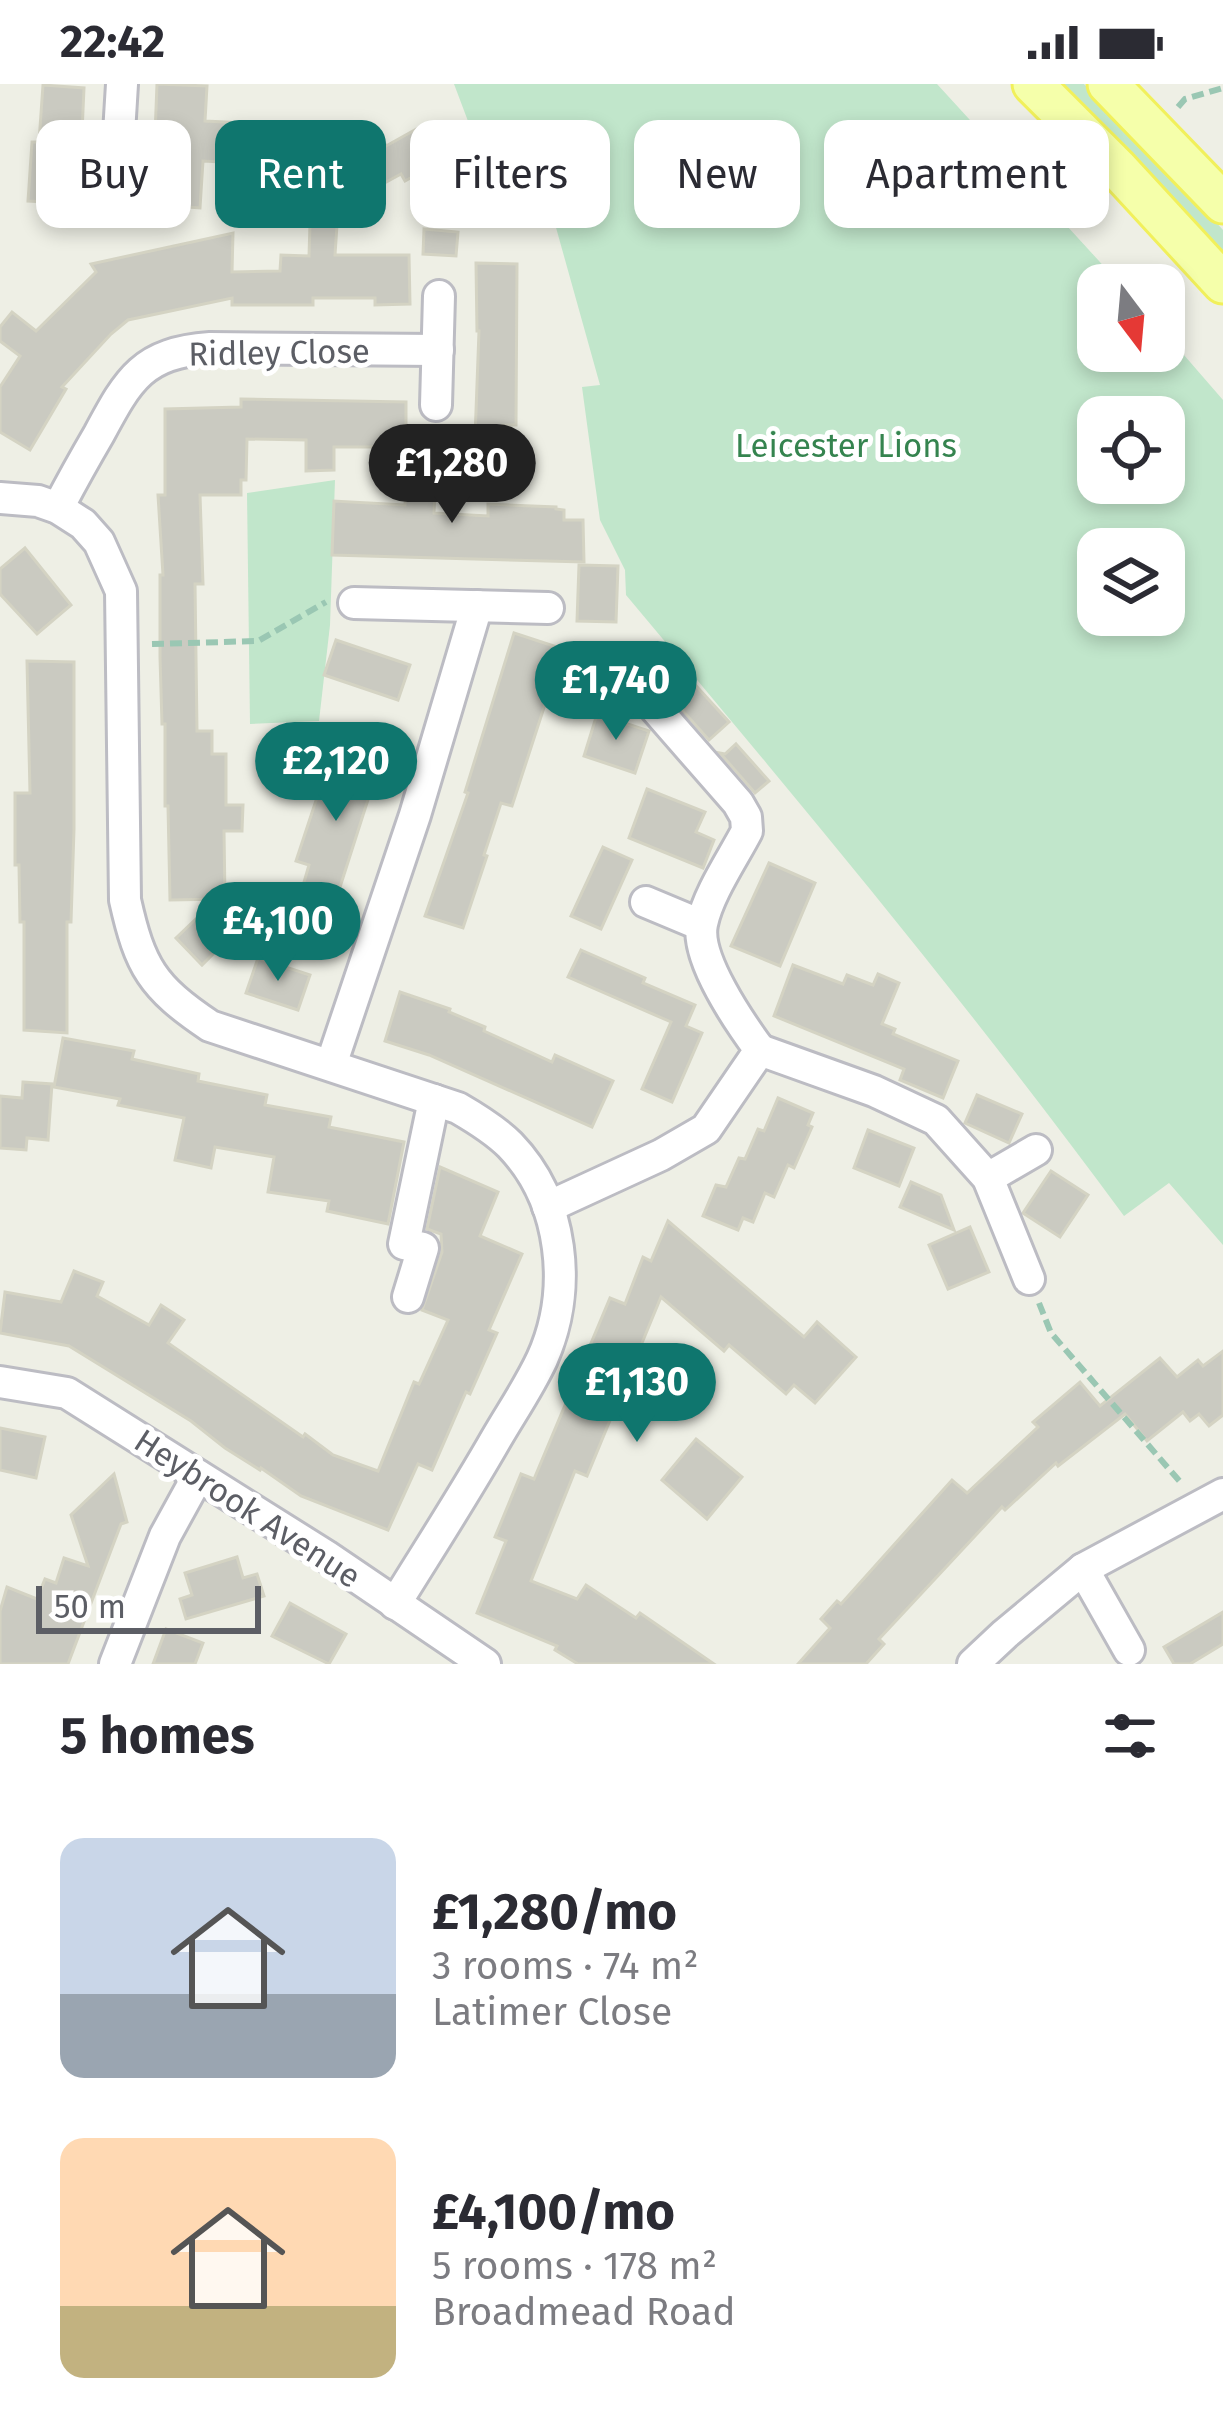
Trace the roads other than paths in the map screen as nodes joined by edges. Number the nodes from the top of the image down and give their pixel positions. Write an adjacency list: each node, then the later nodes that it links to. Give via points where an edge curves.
1 (122, 84): 4 (street)
2 (1034, 84): 6 (main road)
3 (1108, 84): 5 (main road)
4 (120, 120)
5 (1223, 203)
6 (1223, 283)
7 (439, 296): 8 (street)
8 (438, 350): 9 (street); 11 (street, Ridley Close, via 210,348 158,359 121,394)
9 (436, 405)
10 (0, 498): 11 (street)
11 (58, 508): 19 (street, via 99,542 122,591 124,900 151,977 210,1026)
12 (354, 603): 13 (street)
13 (476, 606): 14 (street); 19 (street)
14 (548, 608)
15 (628, 677): 17 (street, via 746,817)
16 (646, 902): 17 (street)
17 (701, 925): 18 (street, via 700,942 729,1006)
18 (760, 1050): 22 (street, via 936,1120); 23 (street, via 706,1129)
19 (331, 1065): 20 (street)
20 (434, 1100): 23 (street, via 510,1145); 25 (street, via 404,1244 423,1248)
21 (1036, 1150): 22 (street)
22 (988, 1178): 24 (street)
23 (548, 1207): 30 (street, via 560,1261 558,1305 542,1358)
24 (1029, 1280)
25 (408, 1297)
26 (0, 1382): 27 (street, Heybrook Avenue, via 67,1393)
27 (198, 1476): 30 (street, Heybrook Avenue); 32 (street, via 164,1536)
28 (1212, 1500): 29 (street)
29 (1083, 1569): 31 (street); 34 (street)
30 (395, 1604): 33 (street, Heybrook Avenue)
31 (1130, 1650)
32 (115, 1664)
33 (485, 1664)
34 (973, 1664)

